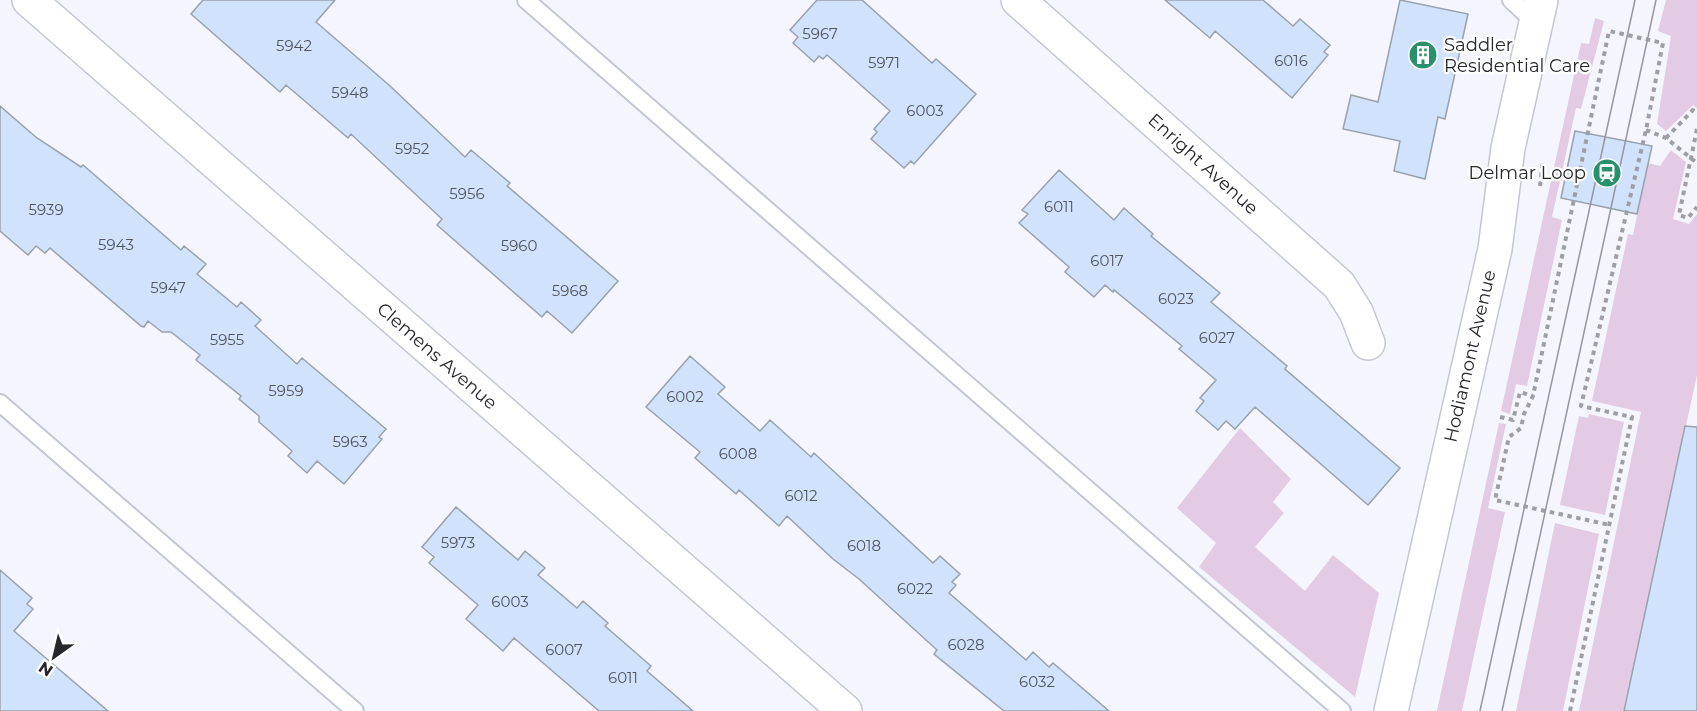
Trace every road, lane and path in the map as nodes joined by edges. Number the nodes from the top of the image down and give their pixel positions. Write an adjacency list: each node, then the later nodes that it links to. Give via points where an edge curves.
1 (29, 0): 19 (street, Clemens Avenue)
2 (526, 0): 20 (lane)
3 (1018, 0): 13 (street, Enright Avenue, via 1339,285 1356,312)
4 (1511, 0): 5 (lane)
5 (1539, 11): 21 (street, Hodiamont Avenue, via 1508,148 1495,249)
6 (1697, 114): 9 (path, via 1693,110)
7 (1697, 129): 10 (path)
8 (1646, 130): 9 (path); 14 (path, via 1663,43 1610,31); 17 (path, via 1581,406 1632,417)
9 (1666, 138): 10 (path)
10 (1691, 158): 11 (path); 12 (path, via 1679,215 1688,218)
11 (1697, 163)
12 (1697, 207)
13 (1368, 344)
14 (1533, 396): 16 (path, via 1520,392 1513,420); 17 (path, via 1521,428 1509,438 1495,500)
15 (0, 403): 18 (lane)
16 (1500, 417)
17 (1610, 525): 22 (path)
18 (354, 711)
19 (845, 711)
20 (1342, 711)
21 (1391, 711)
22 (1570, 711)

